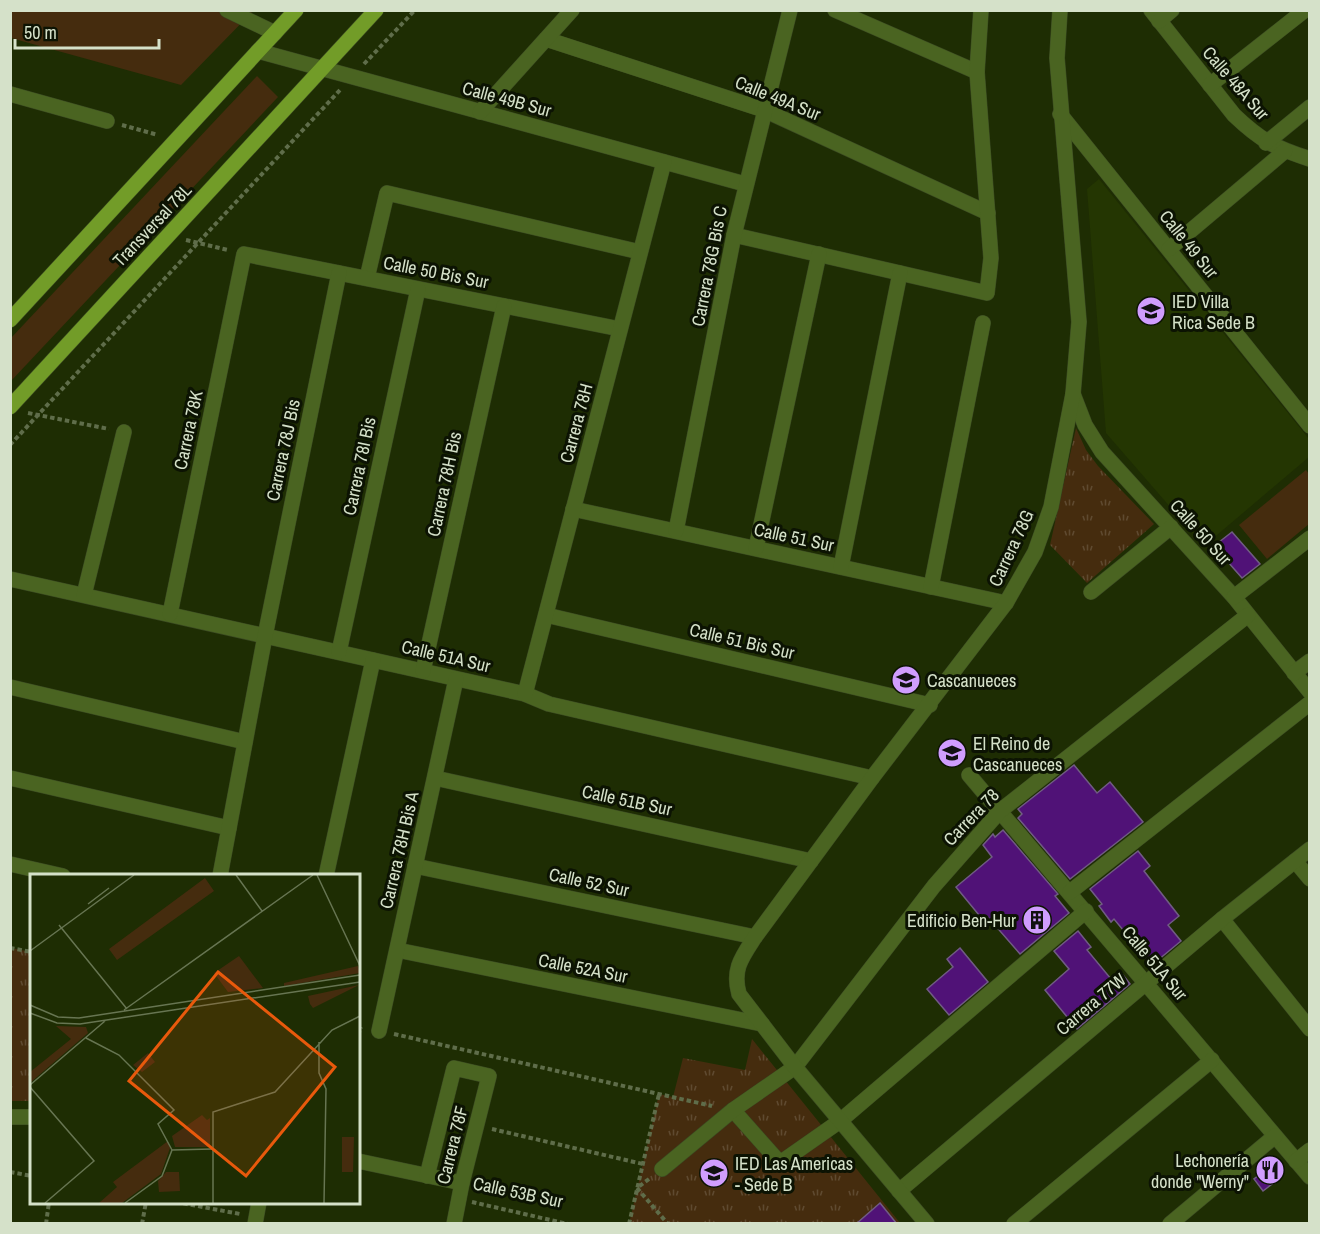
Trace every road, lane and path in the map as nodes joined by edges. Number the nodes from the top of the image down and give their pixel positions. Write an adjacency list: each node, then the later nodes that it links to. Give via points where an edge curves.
1 (226, 10): 13 (street)
2 (296, 10): 13 (main road)
3 (376, 10): 16 (main road, Transversal 78L)
4 (415, 10): 18 (path)
5 (572, 10): 14 (street)
6 (835, 10): 17 (street)
7 (981, 10): 17 (street)
8 (1060, 10): 24 (street, Carrera 78G)
9 (1172, 10): 12 (street)
10 (1305, 10): 19 (street)
11 (789, 11): 22 (street, Carrera 78G Bis C)
12 (1155, 16): 19 (street, Calle 48A Sur)
13 (275, 33): 15 (main road)
14 (546, 39): 22 (street, Calle 49A Sur); 23 (street)
15 (258, 51): 16 (street, Calle 49B Sur); 26 (main road)
16 (323, 69): 18 (street, Calle 49B Sur); 49 (main road, Transversal 78L)
17 (977, 72): 32 (street)
18 (352, 77): 23 (street, Calle 49B Sur); 35 (path)
19 (1210, 85): 27 (street, Calle 48A Sur, via 1234,115)
20 (13, 98): 25 (street)
21 (1310, 107): 27 (street)
22 (764, 110): 31 (street, Carrera 78G Bis C); 32 (street, Calle 49A Sur)
23 (480, 112): 30 (street, Calle 49B Sur)
24 (1060, 114): 36 (street, Calle 49 Sur); 48 (street, Carrera 78G, via 1079,322)
25 (106, 120): 26 (path)
26 (176, 140): 45 (main road)
27 (1266, 143): 28 (street, Calle 48A Sur)
28 (1285, 152): 29 (street, Calle 48A Sur); 36 (street)
29 (1310, 159)
30 (664, 162): 31 (street, Calle 49B Sur); 37 (street, Carrera 78H)
31 (746, 184): 33 (street, Carrera 78G Bis C)
32 (988, 213): 41 (street, via 991,258 987,293)
33 (734, 235): 39 (street); 56 (street, Carrera 78G Bis C)
34 (178, 238): 35 (path)
35 (198, 243): 38 (path); 50 (path)
36 (1168, 249): 51 (street, Calle 49 Sur)
37 (640, 252): 42 (street, via 387,193); 47 (street, Carrera 78H)
38 (244, 254): 40 (street, Calle 50 Bis Sur); 66 (street, Carrera 78K)
39 (819, 255): 41 (street); 58 (street)
40 (339, 273): 42 (street, Calle 50 Bis Sur); 69 (street, Carrera 78J Bis)
41 (900, 273): 59 (street)
42 (367, 278): 43 (street, Calle 50 Bis Sur)
43 (418, 289): 44 (street, Calle 50 Bis Sur); 70 (street, Carrera 78I Bis)
44 (504, 306): 47 (street, Calle 50 Bis Sur); 73 (street, Carrera 78H Bis)
45 (10, 320)
46 (983, 323): 61 (street)
47 (620, 329): 54 (street, Carrera 78H)
48 (1073, 394): 55 (street, Calle 50 Sur, via 1093,440); 65 (street, Carrera 78G, via 1051,507 1035,552)
49 (15, 409): 50 (path)
50 (38, 415): 52 (path); 53 (path)
51 (1310, 426)
52 (124, 432): 63 (street)
53 (10, 445)
54 (573, 509): 56 (street, Calle 51 Sur); 67 (street, Carrera 78H)
55 (1171, 527): 62 (street); 64 (street, Calle 50 Sur)
56 (676, 531): 58 (street, Calle 51 Sur)
57 (1310, 538): 64 (street)
58 (756, 548): 59 (street, Calle 51 Sur)
59 (841, 567): 61 (street, Calle 51 Sur)
60 (10, 579): 63 (street, Calle 51A Sur)
61 (931, 587): 65 (street, Calle 51 Sur)
62 (1091, 592)
63 (84, 595): 66 (street, Calle 51A Sur)
64 (1234, 597): 68 (street, Calle 50 Sur)
65 (1006, 603): 80 (street, Carrera 78G)
66 (170, 614): 69 (street, Calle 51A Sur)
67 (546, 615): 78 (street, Carrera 78H); 80 (street, Calle 51 Bis Sur)
68 (1248, 615): 74 (street, Calle 50 Sur); 86 (street, Carrera 78)
69 (265, 636): 70 (street, Calle 51A Sur); 81 (street, Carrera 78J Bis)
70 (339, 652): 71 (street, Calle 51A Sur)
71 (373, 660): 73 (street, Calle 51A Sur); 95 (street)
72 (1310, 661): 74 (street)
73 (423, 671): 75 (street, Calle 51A Sur)
74 (1294, 673): 77 (street, Calle 50 Sur)
75 (456, 678): 78 (street, Calle 51A Sur); 84 (street, Carrera 78H Bis A)
76 (10, 687): 81 (street)
77 (1310, 692)
78 (525, 694): 85 (street, Calle 51A Sur, via 549,704)
79 (1310, 703): 97 (street)
80 (930, 705): 85 (street, Carrera 78G)
81 (245, 742): 87 (street, Carrera 78J Bis)
82 (969, 775): 86 (street, Calle 51A Sur)
83 (10, 778): 87 (street)
84 (435, 778): 89 (street, Calle 51B Sur); 92 (street, Carrera 78H Bis A)
85 (872, 778): 89 (street, Carrera 78G)
86 (1000, 811): 97 (street, Calle 51A Sur); 110 (street, Carrera 78, via 934,886)
87 (229, 828): 94 (street, Carrera 78J Bis)
88 (1310, 849): 90 (street, Carrera 77W)
89 (811, 861): 100 (street, Carrera 78G)
90 (1295, 861): 96 (street); 99 (street, Carrera 77W)
91 (10, 864): 93 (street)
92 (415, 866): 100 (street, Calle 52 Sur); 102 (street, Carrera 78H Bis A)
93 (54, 874)
94 (220, 874)
95 (326, 874)
96 (1310, 879)
97 (1070, 892): 98 (street, Calle 51A Sur)
98 (1086, 911): 104 (street, Calle 51A Sur); 115 (street)
99 (1222, 919): 104 (street, Carrera 77W); 107 (street)
100 (755, 937): 105 (street, Carrera 78G, via 739,962 736,981 739,994)
101 (10, 948): 103 (path)
102 (397, 950): 105 (street, Calle 52A Sur); 108 (street, Carrera 78H Bis A)
103 (30, 952)
104 (1146, 983): 109 (street, Calle 51A Sur); 129 (street, Carrera 77W)
105 (762, 1024): 110 (street)
106 (360, 1026): 108 (path)
107 (1310, 1029)
108 (379, 1031): 111 (path)
109 (1212, 1060): 117 (street, Calle 51A Sur); 142 (street)
110 (795, 1067): 112 (street, Carrera 78); 115 (street)
111 (659, 1094): 112 (path); 121 (path)
112 (733, 1110): 115 (street, via 780,1163); 122 (street, Carrera 78)
113 (10, 1117): 114 (street)
114 (30, 1117)
115 (840, 1121): 129 (street)
116 (476, 1125): 121 (path); 125 (street, Carrera 78F, via 489,1076 454,1068); 127 (street, Carrera 78F)
117 (1275, 1136): 120 (street, Calle 51A Sur); 143 (street)
118 (1310, 1150): 120 (street)
119 (360, 1161): 125 (street, Calle 53B Sur)
120 (1296, 1161): 126 (street, Calle 51A Sur)
121 (643, 1164): 128 (path)
122 (662, 1169)
123 (10, 1172): 124 (path)
124 (30, 1176)
125 (427, 1176): 127 (street, Calle 53B Sur)
126 (1310, 1177)
127 (462, 1183): 130 (street, Carrera 78F)
128 (637, 1188): 139 (path); 140 (path)
129 (899, 1191): 141 (street)
130 (459, 1199): 137 (street, Carrera 78F); 138 (path, Calle 53B Sur)
131 (49, 1204): 135 (path)
132 (146, 1204): 136 (path)
133 (183, 1204): 134 (path)
134 (257, 1214)
135 (46, 1224)
136 (142, 1224)
137 (454, 1224)
138 (568, 1224)
139 (629, 1224)
140 (668, 1224)
141 (927, 1224)
142 (1014, 1224)
143 (1170, 1224)

